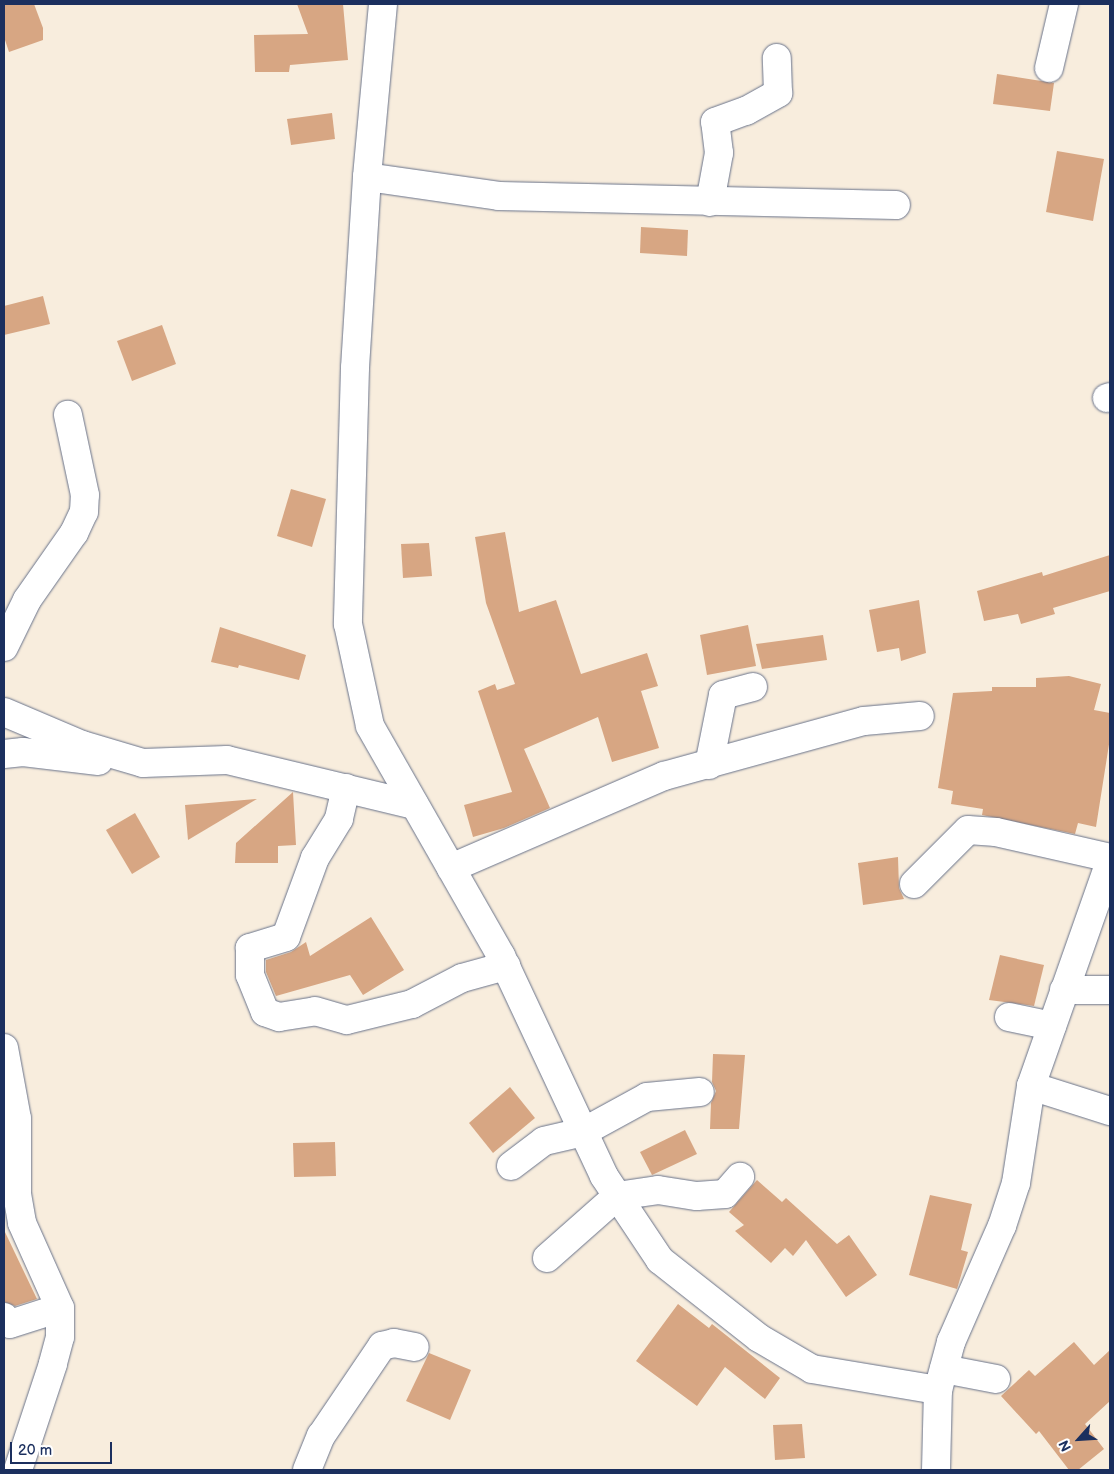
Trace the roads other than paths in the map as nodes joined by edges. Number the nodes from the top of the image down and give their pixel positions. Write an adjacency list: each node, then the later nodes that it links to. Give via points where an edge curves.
1 (383, 4): 5 (street)
2 (1064, 4): 4 (street)
3 (777, 58): 6 (street, via 778,93 746,111 715,122 719,153)
4 (1049, 68)
5 (367, 177): 6 (street, via 500,196); 17 (street, via 355,368 348,624 370,726)
6 (710, 202): 7 (street)
7 (896, 205)
8 (68, 415): 9 (street, via 85,494 84,512 74,533 27,600)
9 (4, 647)
10 (753, 687): 15 (street, via 723,695)
11 (4, 712): 14 (street, via 82,745 143,763)
12 (920, 716): 15 (street, via 864,720)
13 (4, 754): 14 (street, via 23,752 149,766)
14 (227, 760): 16 (street)
15 (709, 765): 20 (street, via 664,776)
16 (346, 788): 17 (street); 22 (street, via 339,818 315,858 286,938 250,948 250,974 265,1012 278,1017 314,1011 346,1020 412,1004 462,978)
17 (415, 805): 20 (street)
18 (1110, 858): 21 (street, via 996,832 968,830)
19 (1110, 862): 23 (street)
20 (451, 868): 22 (street)
21 (914, 884)
22 (506, 966): 31 (street)
23 (1064, 990): 24 (street); 26 (street)
24 (1110, 990)
25 (1009, 1017): 26 (street)
26 (1052, 1026): 28 (street)
27 (4, 1048): 35 (street, via 17,1119)
28 (1031, 1086): 30 (street); 41 (street, via 1016,1183 1002,1226 951,1342)
29 (700, 1092): 31 (street, via 647,1097)
30 (1110, 1111)
31 (583, 1132): 32 (street, via 544,1141); 34 (street)
32 (511, 1166)
33 (740, 1177): 34 (street, via 725,1194 698,1196 658,1190)
34 (617, 1196): 36 (street); 41 (street, via 660,1260 759,1338 812,1369)
35 (11, 1199): 37 (street)
36 (548, 1258)
37 (60, 1308): 38 (street, via 10,1324); 43 (street, via 56,1355)
38 (4, 1317)
39 (415, 1347): 44 (street, via 394,1343 382,1346 321,1436)
40 (996, 1379): 41 (street)
41 (940, 1380): 42 (street)
42 (943, 1466)
43 (18, 1470)
44 (307, 1470)

